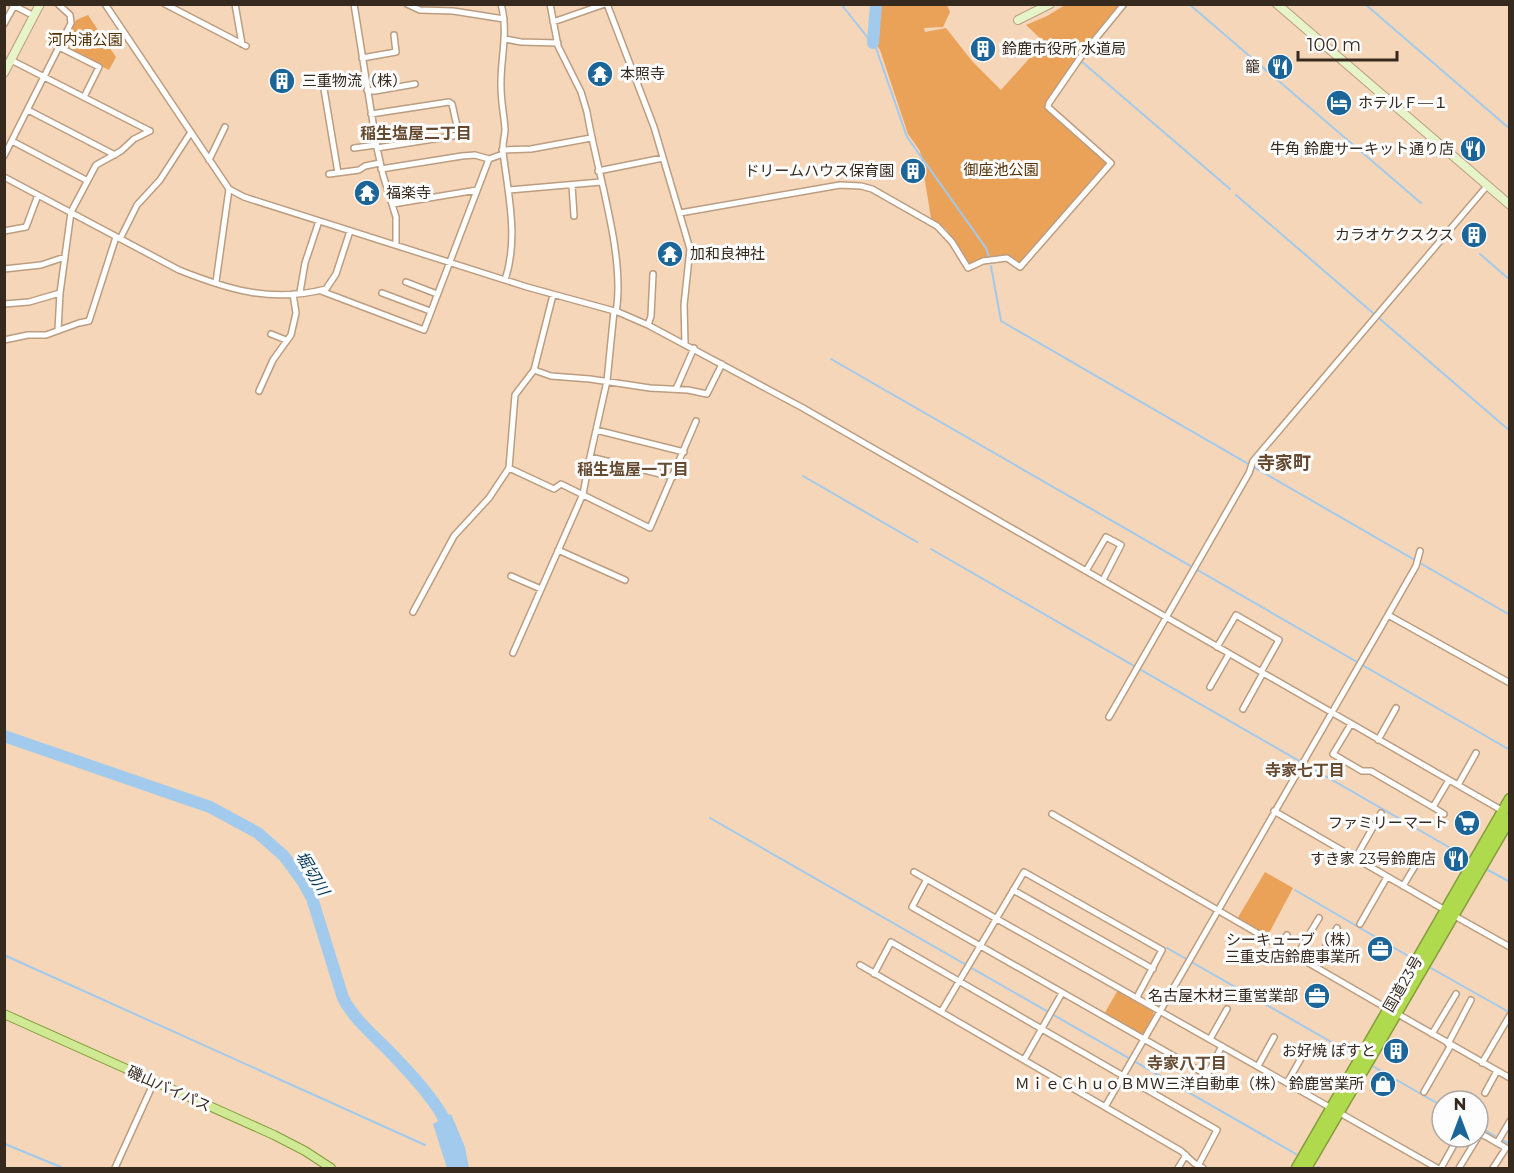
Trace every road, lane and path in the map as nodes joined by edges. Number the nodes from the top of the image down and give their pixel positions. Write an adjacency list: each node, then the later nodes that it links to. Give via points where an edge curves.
1 (40, 4): 15 (street)
2 (58, 4): 23 (street, via 71,18)
3 (105, 4): 35 (street)
4 (165, 4): 5 (street, via 244,45)
5 (235, 4)
6 (354, 4): 24 (street)
7 (407, 4): 16 (street, via 420,10)
8 (501, 4): 16 (street)
9 (550, 4): 18 (street)
10 (606, 4): 18 (street); 43 (street)
11 (1050, 4): 17 (street)
12 (1124, 4): 62 (street, via 1048,103 1111,163 1020,267 1007,258 983,261 968,268 937,226 861,186 840,185)
13 (1277, 4): 54 (street)
14 (13, 5): 15 (street); 19 (street)
15 (34, 16): 25 (street)
16 (504, 19): 21 (street)
17 (1018, 20)
18 (553, 22): 22 (street)
19 (4, 24)
20 (394, 35): 24 (street, via 396,52)
21 (505, 39): 22 (street); 40 (street, via 501,78)
22 (558, 43): 36 (street, via 580,92)
23 (59, 47): 27 (street); 31 (street, via 99,67)
24 (362, 58): 28 (street)
25 (11, 60): 26 (street); 27 (street)
26 (4, 73)
27 (44, 76): 31 (street); 32 (street)
28 (365, 76): 30 (street); 48 (street, via 323,83)
29 (415, 84): 30 (street)
30 (367, 90): 33 (street)
31 (84, 97): 41 (street, via 150,131)
32 (28, 110): 37 (street); 41 (street)
33 (371, 114): 38 (street); 38 (street, via 448,102 452,104 459,135)
34 (225, 127): 45 (street)
35 (191, 132): 45 (street); 67 (street, via 160,180 136,205)
36 (591, 138): 40 (street); 47 (street)
37 (12, 141): 42 (street); 51 (street)
38 (377, 146): 39 (street); 46 (street)
39 (354, 148)
40 (503, 152): 44 (street); 57 (street)
41 (115, 155): 51 (street, via 96,165)
42 (4, 156)
43 (663, 158): 47 (street); 62 (street)
44 (489, 159): 46 (street, via 462,156); 56 (street)
45 (209, 160): 55 (street)
46 (381, 166): 48 (street); 59 (street)
47 (598, 171): 52 (street)
48 (338, 173): 49 (street)
49 (329, 174)
50 (4, 177): 58 (street)
51 (86, 180): 61 (street)
52 (600, 182): 53 (street); 85 (street, via 616,259)
53 (572, 185): 57 (street); 63 (street)
54 (1487, 186): 60 (street); 114 (street, via 1259,453)
55 (229, 189): 64 (street); 74 (street)
56 (477, 190): 59 (street); 70 (street)
57 (509, 190): 73 (street, via 512,252)
58 (38, 195): 61 (street); 65 (street, via 26,227)
59 (393, 204): 68 (street)
60 (1509, 205)
61 (71, 212): 67 (street); 69 (street)
62 (680, 213): 91 (street, via 690,249 684,305)
63 (574, 216)
64 (319, 220): 66 (street); 77 (street)
65 (4, 231)
66 (350, 231): 68 (street); 76 (street, via 336,274)
67 (118, 238): 74 (street, via 179,270); 87 (street, via 89,321)
68 (396, 245): 70 (street)
69 (65, 257): 71 (street, via 41,265); 78 (street)
70 (450, 262): 73 (street); 81 (street)
71 (4, 269)
72 (653, 274): 86 (street)
73 (505, 280): 82 (street)
74 (216, 282): 80 (street, via 262,295)
75 (406, 282): 81 (street)
76 (320, 291): 77 (street); 84 (street, via 424,330)
77 (300, 292): 80 (street)
78 (60, 293): 83 (street); 87 (street)
79 (382, 293): 84 (street)
80 (293, 294): 90 (street, via 296,313)
81 (437, 294): 84 (street)
82 (553, 295): 85 (street); 94 (street)
83 (4, 304)
84 (430, 311)
85 (615, 311): 86 (street); 95 (street)
86 (648, 325): 91 (street)
87 (58, 330): 89 (street)
88 (271, 334): 90 (street)
89 (4, 340)
90 (286, 340): 97 (street)
91 (685, 343): 92 (street)
92 (694, 348): 93 (street); 96 (street)
93 (722, 363): 96 (street, via 707,394); 107 (street)
94 (534, 370): 95 (street, via 551,376); 102 (street, via 515,395)
95 (607, 381): 96 (street); 99 (street)
96 (676, 389)
97 (259, 391)
98 (696, 421): 100 (street)
99 (596, 430): 100 (street); 101 (street)
100 (684, 452): 103 (street)
101 (590, 457): 103 (street); 104 (street)
102 (509, 468): 104 (street, via 554,489 561,484); 112 (street, via 489,498 454,536)
103 (673, 477): 104 (street, via 650,528)
104 (584, 494): 105 (street)
105 (558, 550): 109 (street); 111 (street)
106 (1420, 551): 113 (street, via 1416,566)
107 (1086, 571): 110 (street); 110 (street, via 1106,537 1121,545)
108 (511, 576): 111 (street)
109 (625, 580)
110 (1102, 580): 114 (street)
111 (541, 590): 116 (street)
112 (413, 612)
113 (1388, 615): 119 (street); 123 (street)
114 (1165, 618): 115 (street); 124 (street)
115 (1217, 647): 117 (street); 118 (street, via 1236,615 1280,640)
116 (513, 653)
117 (1229, 654): 118 (street); 120 (street)
118 (1262, 673): 122 (street); 123 (street)
119 (1509, 683)
120 (1210, 687)
121 (1396, 708): 126 (street)
122 (1242, 709)
123 (1330, 713): 125 (street); 132 (street)
124 (1109, 717)
125 (1351, 724): 126 (street); 131 (street, via 1333,754)
126 (1378, 740): 128 (street)
127 (1476, 753): 129 (street)
128 (1449, 780): 129 (street); 131 (street)
129 (1458, 785): 136 (street)
130 (1509, 799): 136 (highway, 国道23号)
131 (1433, 807): 135 (street)
132 (1274, 811): 137 (street); 144 (street)
133 (1381, 813): 137 (street)
134 (1052, 814): 144 (street)
135 (1443, 814)
136 (1507, 815): 145 (highway, 国道23号)
137 (1355, 859): 140 (street)
138 (1418, 861): 142 (street)
139 (914, 872): 141 (street)
140 (1387, 877): 142 (street); 148 (street)
141 (927, 879): 146 (street); 152 (street, via 912,907)
142 (1403, 886): 145 (street)
143 (1013, 890): 146 (street); 157 (street); 157 (street, via 1024,872 1162,950)
144 (1218, 910): 153 (street); 165 (street)
145 (1449, 912): 151 (street); 166 (highway, 国道23号)
146 (997, 918): 152 (street); 162 (street)
147 (1319, 918): 154 (street)
148 (1360, 924)
149 (1337, 928): 156 (street)
150 (1287, 935): 153 (street)
151 (1509, 944)
152 (981, 946): 159 (street); 160 (street)
153 (1281, 946): 154 (street)
154 (1297, 955): 156 (street)
155 (860, 965): 158 (street)
156 (1314, 966): 166 (street)
157 (1153, 969): 162 (street)
158 (874, 974): 159 (street, via 891,942); 167 (street)
159 (960, 982): 167 (street); 170 (street)
160 (1062, 993): 170 (street); 174 (street)
161 (1456, 994): 171 (street)
162 (1137, 998): 165 (street)
163 (1471, 1000): 175 (street)
164 (1227, 1009): 173 (street)
165 (1160, 1011): 173 (street); 174 (street)
166 (1392, 1011): 171 (street); 189 (highway, 国道23号)
167 (941, 1012): 178 (street)
168 (4, 1014): 184 (main road, 磯山バイパス)
169 (1509, 1015): 179 (street)
170 (1041, 1029): 178 (street); 182 (street)
171 (1432, 1035): 175 (street)
172 (1274, 1037): 180 (street)
173 (1210, 1039): 176 (street)
174 (1143, 1040): 176 (street, via 1207,1075); 182 (street)
175 (1449, 1044): 179 (street); 187 (street)
176 (1222, 1046): 180 (street)
177 (1304, 1053): 185 (street)
178 (1024, 1059): 188 (street)
179 (1482, 1063): 181 (street)
180 (1258, 1066): 185 (street)
181 (1497, 1071): 183 (street); 186 (street)
182 (1123, 1076): 188 (street); 196 (street, via 1217,1130)
183 (1509, 1078)
184 (154, 1082): 197 (street); 198 (main road, 磯山バイパス, via 281,1139)
185 (1287, 1083): 189 (street)
186 (1487, 1089)
187 (1424, 1092)
188 (1105, 1107): 195 (street)
189 (1335, 1111): 200 (highway, 国道23号); 201 (highway, 国道23号); 202 (street)
190 (1509, 1121): 192 (street)
191 (1490, 1139): 192 (street)
192 (1497, 1143): 204 (street, via 1506,1148)
193 (1451, 1149): 202 (street)
194 (1471, 1149): 203 (street)
195 (1186, 1155): 196 (street); 199 (street)
196 (1201, 1167)
197 (115, 1168)
198 (331, 1168)
199 (1178, 1168)
200 (1297, 1168)
201 (1306, 1168)
202 (1439, 1168)
203 (1459, 1168)
204 (1493, 1168)

